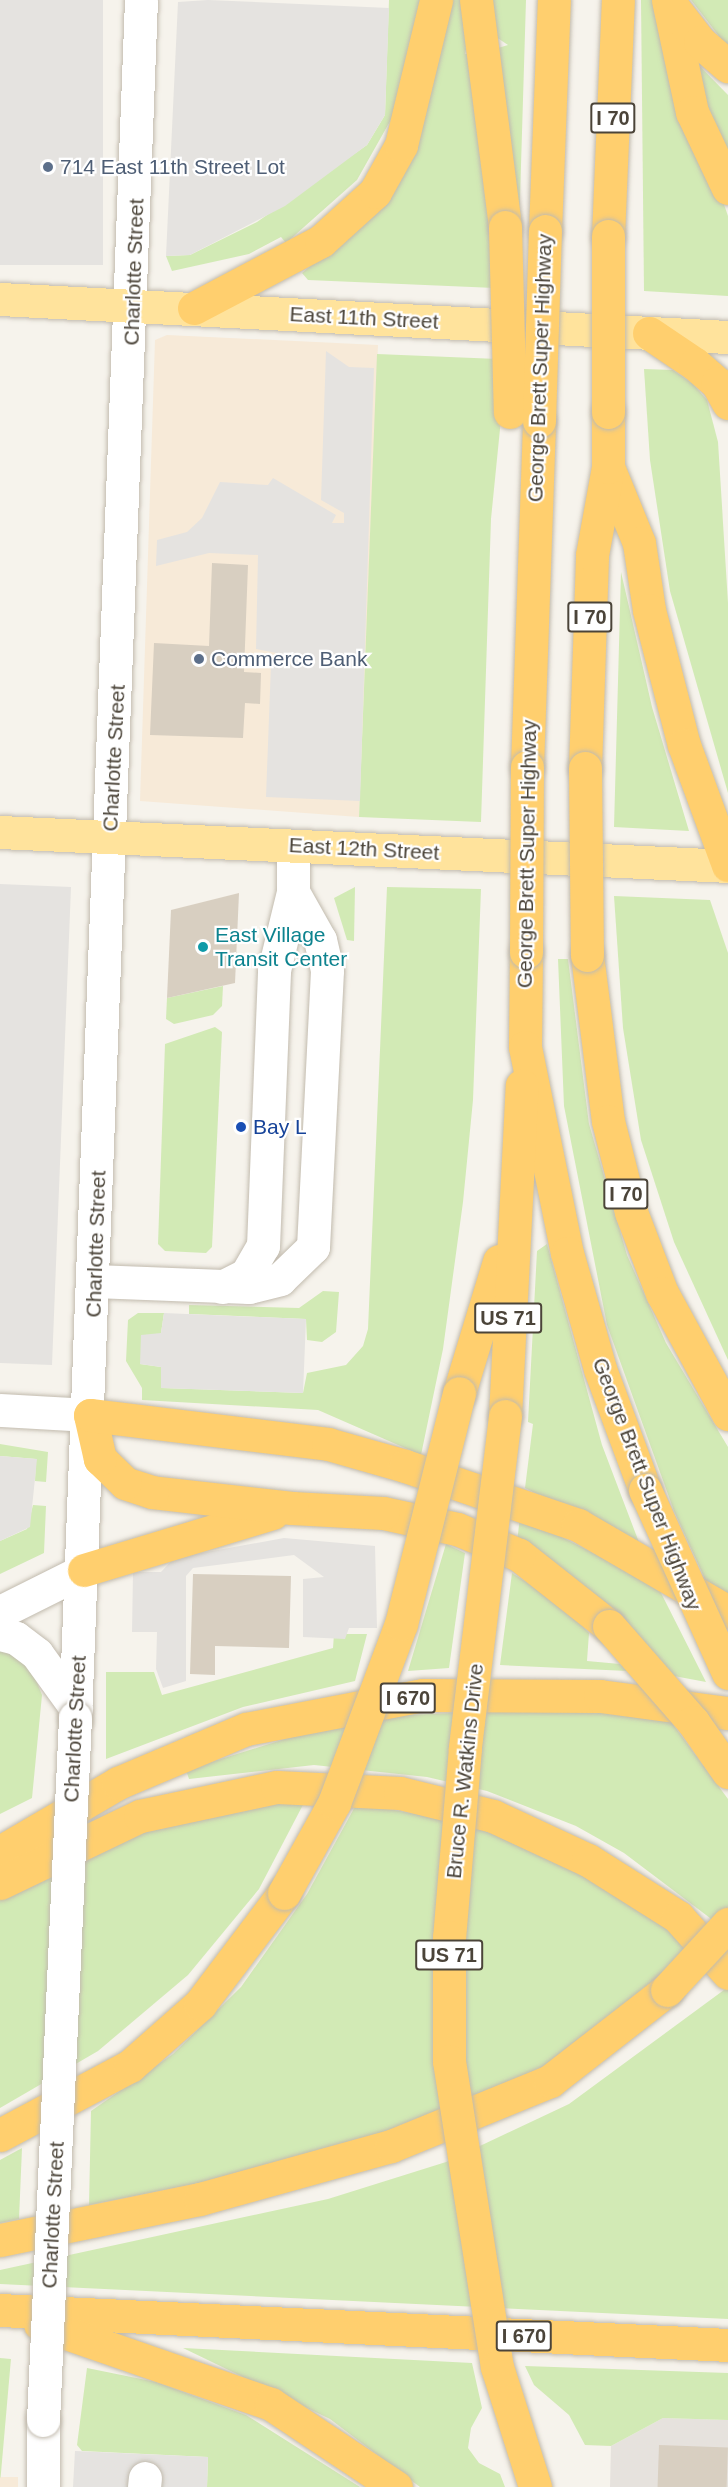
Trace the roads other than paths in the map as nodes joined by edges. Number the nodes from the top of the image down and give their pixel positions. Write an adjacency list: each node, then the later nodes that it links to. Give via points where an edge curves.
1 (141, 0): 10 (street, Charlotte Street)
2 (436, 0): 11 (highway, via 401,145 375,192 321,241)
3 (477, 0): 15 (highway, bridge)
4 (554, 0): 15 (highway, George Brett Super Highway, bridge, via 545,231)
5 (618, 0): 16 (highway, I 70, bridge, via 608,236)
6 (668, 0): 7 (highway, via 700,42); 8 (highway, via 692,112)
7 (728, 66)
8 (728, 188)
9 (0, 299): 10 (main road, East 11th Street)
10 (133, 305): 11 (main road, East 11th Street); 18 (street, Charlotte Street)
11 (194, 309): 12 (main road, East 11th Street)
12 (649, 333): 13 (main road, East 11th Street); 14 (highway, via 710,376)
13 (728, 337)
14 (728, 403)
15 (524, 417): 22 (highway, George Brett Super Highway, bridge, via 535,490 527,766)
16 (608, 467): 20 (highway, via 639,543 649,610 684,745); 27 (highway, I 70, bridge, via 592,555 585,768 587,955 608,1121 631,1212 662,1293)
17 (0, 832): 18 (main road, East 12th Street)
18 (110, 838): 19 (main road, East 12th Street); 24 (street, Charlotte Street)
19 (293, 846): 20 (main road, East 12th Street); 21 (street)
20 (728, 866)
21 (293, 892): 25 (street, via 274,970 263,1246 253,1268); 25 (street, via 320,940 327,970 313,1247 280,1279)
22 (525, 1047): 23 (highway, Bruce R. Watkins Drive / US 71); 34 (highway, George Brett Super Highway, bridge, via 567,1253 600,1369 645,1490)
23 (511, 1219): 42 (highway, bridge, via 459,1393 401,1624 334,1803 284,1893 200,2004 138,2058); 48 (highway, Bruce R. Watkins Drive / US 71, bridge, via 505,1416 465,1748 449,1937 449,2061 497,2367)
24 (94, 1281): 25 (street); 28 (street, Charlotte Street)
25 (222, 1287)
26 (0, 1410): 28 (street)
27 (728, 1414)
28 (90, 1415): 29 (highway, via 100,1459 125,1484 152,1492); 30 (street, Charlotte Street); 32 (highway, via 328,1444 405,1466 578,1525)
29 (292, 1508): 30 (highway); 37 (highway, bridge, via 383,1514 456,1529 519,1556 609,1626 693,1722)
30 (84, 1570): 31 (street); 35 (street, Charlotte Street)
31 (0, 1612)
32 (728, 1612)
33 (0, 1634): 35 (street, via 16,1638 37,1654)
34 (728, 1673)
35 (76, 1713): 46 (street, Charlotte Street, bridge)
36 (728, 1713): 38 (highway, I 670, via 600,1696 423,1695 246,1730 118,1783)
37 (728, 1773)
38 (0, 1852)
39 (0, 1883): 41 (highway, via 140,1816 277,1787 400,1793 493,1816 588,1860 678,1917)
40 (728, 1924): 43 (highway, bridge, via 667,1990 550,2081 392,2146 200,2199)
41 (728, 1973)
42 (0, 2135)
43 (0, 2240)
44 (0, 2311): 45 (highway, I 670); 47 (highway, via 271,2404)
45 (728, 2345)
46 (43, 2487)
47 (396, 2487)
48 (535, 2487)

